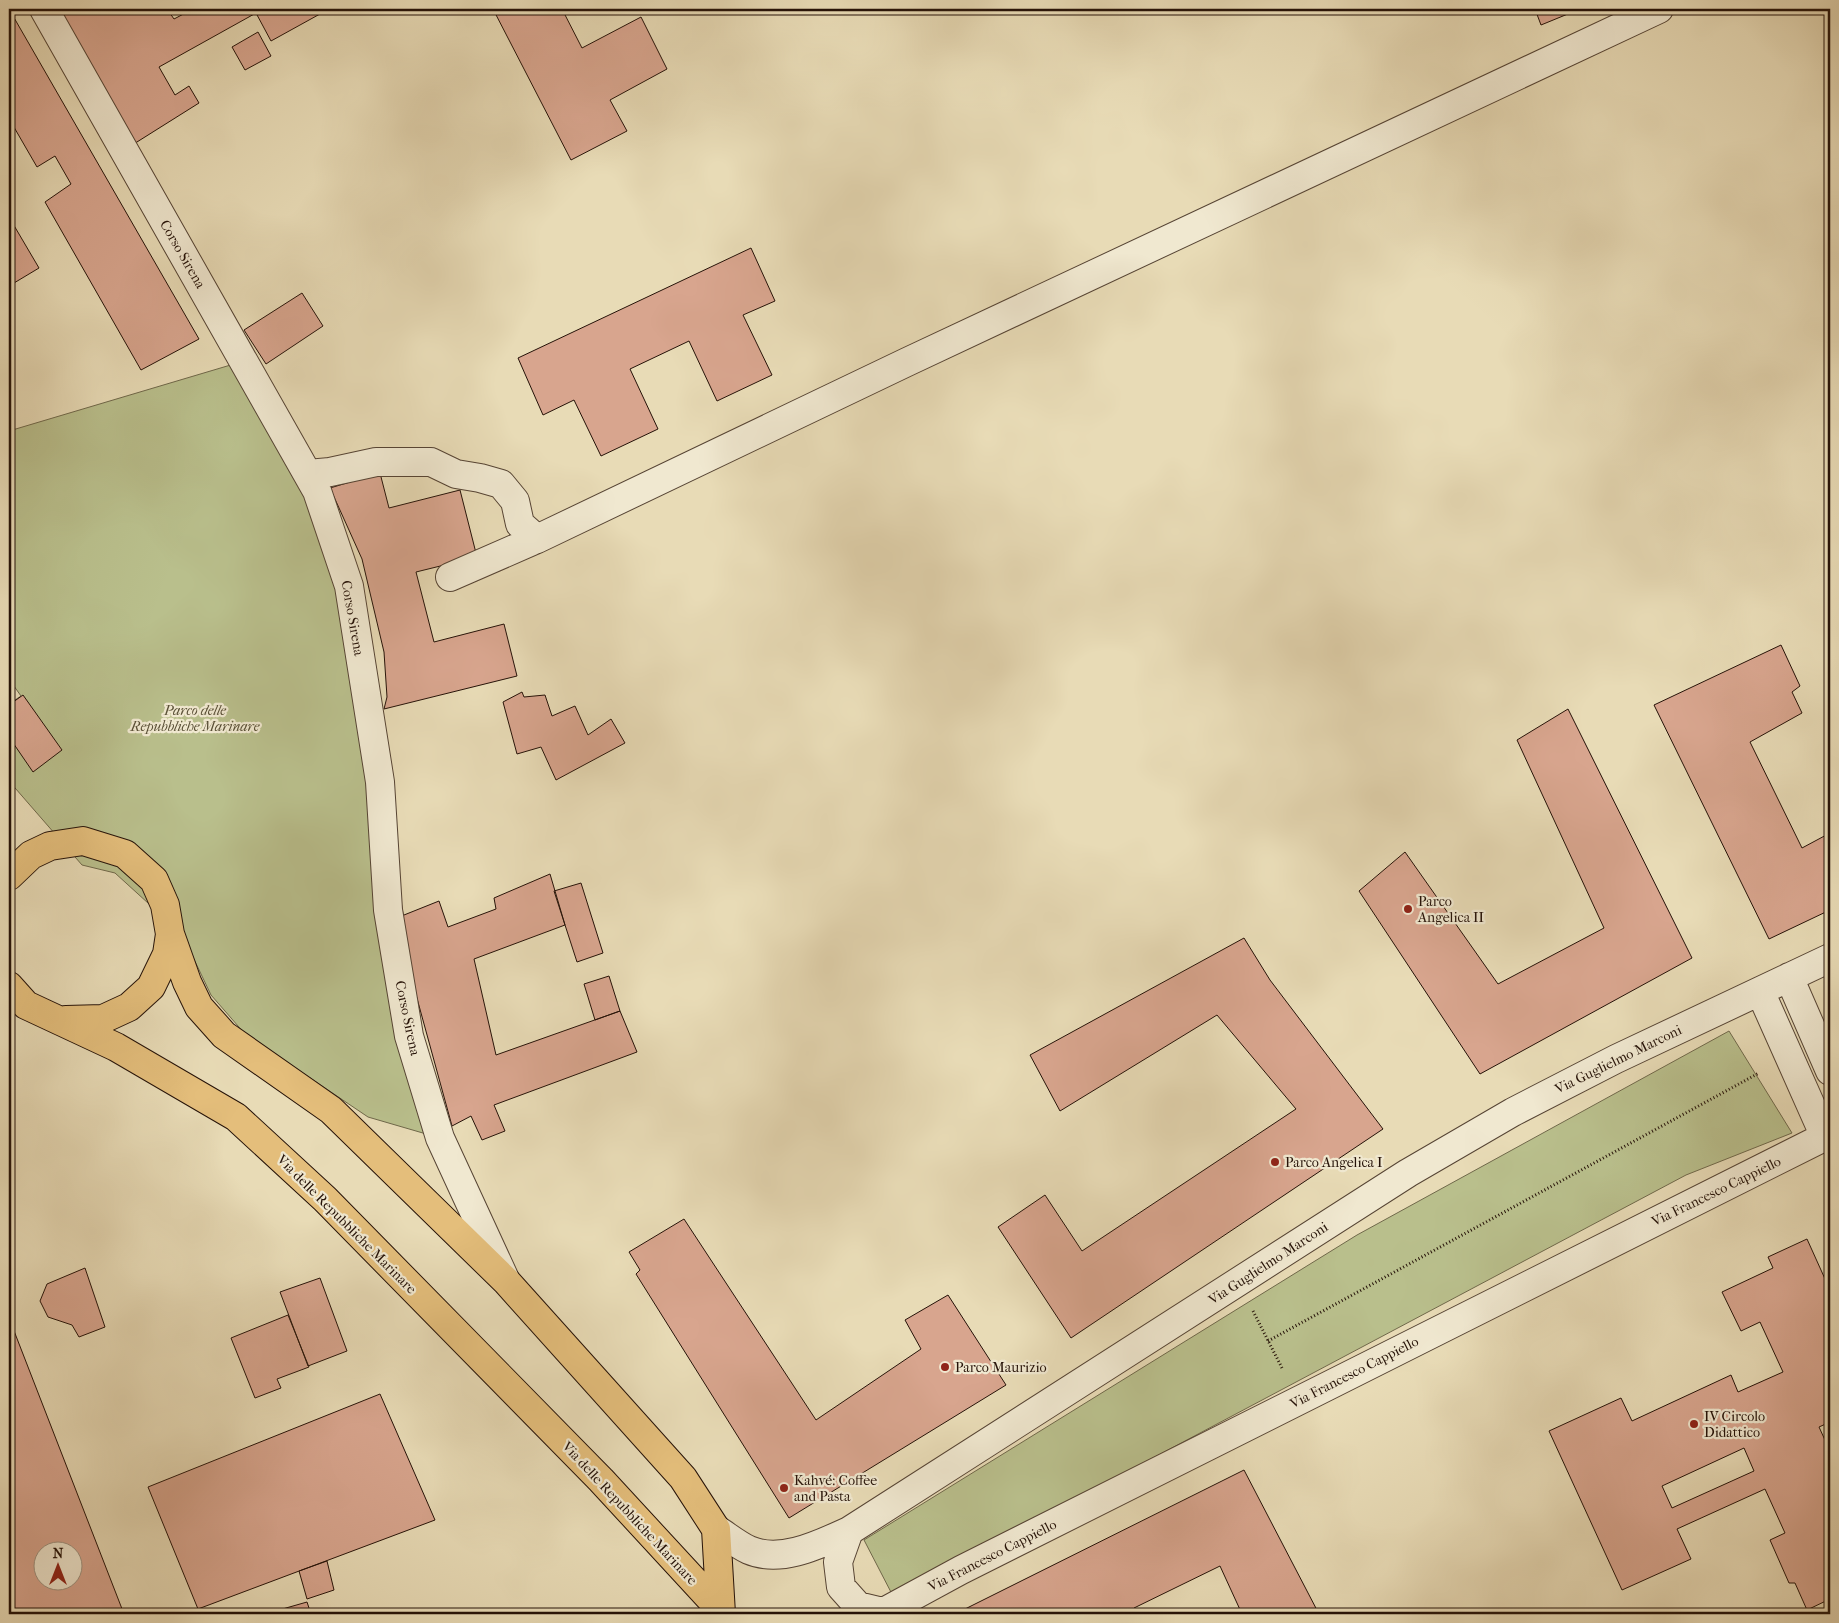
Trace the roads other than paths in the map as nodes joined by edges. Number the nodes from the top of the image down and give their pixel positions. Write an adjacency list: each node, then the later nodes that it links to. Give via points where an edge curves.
1 (44, 9): 3 (street, Corso Sirena)
2 (1659, 9): 4 (street)
3 (308, 474): 4 (street, via 376,462 431,462 456,474 500,484 515,502 520,524); 15 (street, Corso Sirena, via 317,491 349,586 380,782 388,910 409,1036 440,1138)
4 (537, 539): 5 (street)
5 (450, 577)
6 (9, 876): 7 (main road, via 31,855 50,846 83,841 125,854 154,880 166,904)
7 (170, 934): 12 (main road, via 167,954 151,987 129,1007 103,1019); 15 (main road, Via delle Repubbliche Marinare, via 199,1007 224,1035 331,1110)
8 (1830, 958): 9 (street, Via Guglielmo Marconi)
9 (1789, 977): 11 (street, Via Guglielmo Marconi); 13 (street)
10 (10, 988): 12 (main road, Via delle Repubbliche Marinare, via 26,1005)
11 (1760, 991): 14 (street); 17 (street, Via Guglielmo Marconi, via 1599,1067 1408,1173)
12 (62, 1020): 18 (main road, Via delle Repubbliche Marinare, via 116,1047 236,1117 325,1199 601,1480)
13 (1830, 1071)
14 (1828, 1135): 19 (street, Via Francesco Cappiello)
15 (506, 1281): 16 (main road, Via delle Repubbliche Marinare, via 684,1478)
16 (716, 1530): 17 (street, Via Guglielmo Marconi, via 750,1550 776,1555 807,1550); 18 (main road, Via delle Repubbliche Marinare)
17 (849, 1531): 19 (street, via 838,1562 841,1587 858,1606)
18 (724, 1613)
19 (881, 1613)

